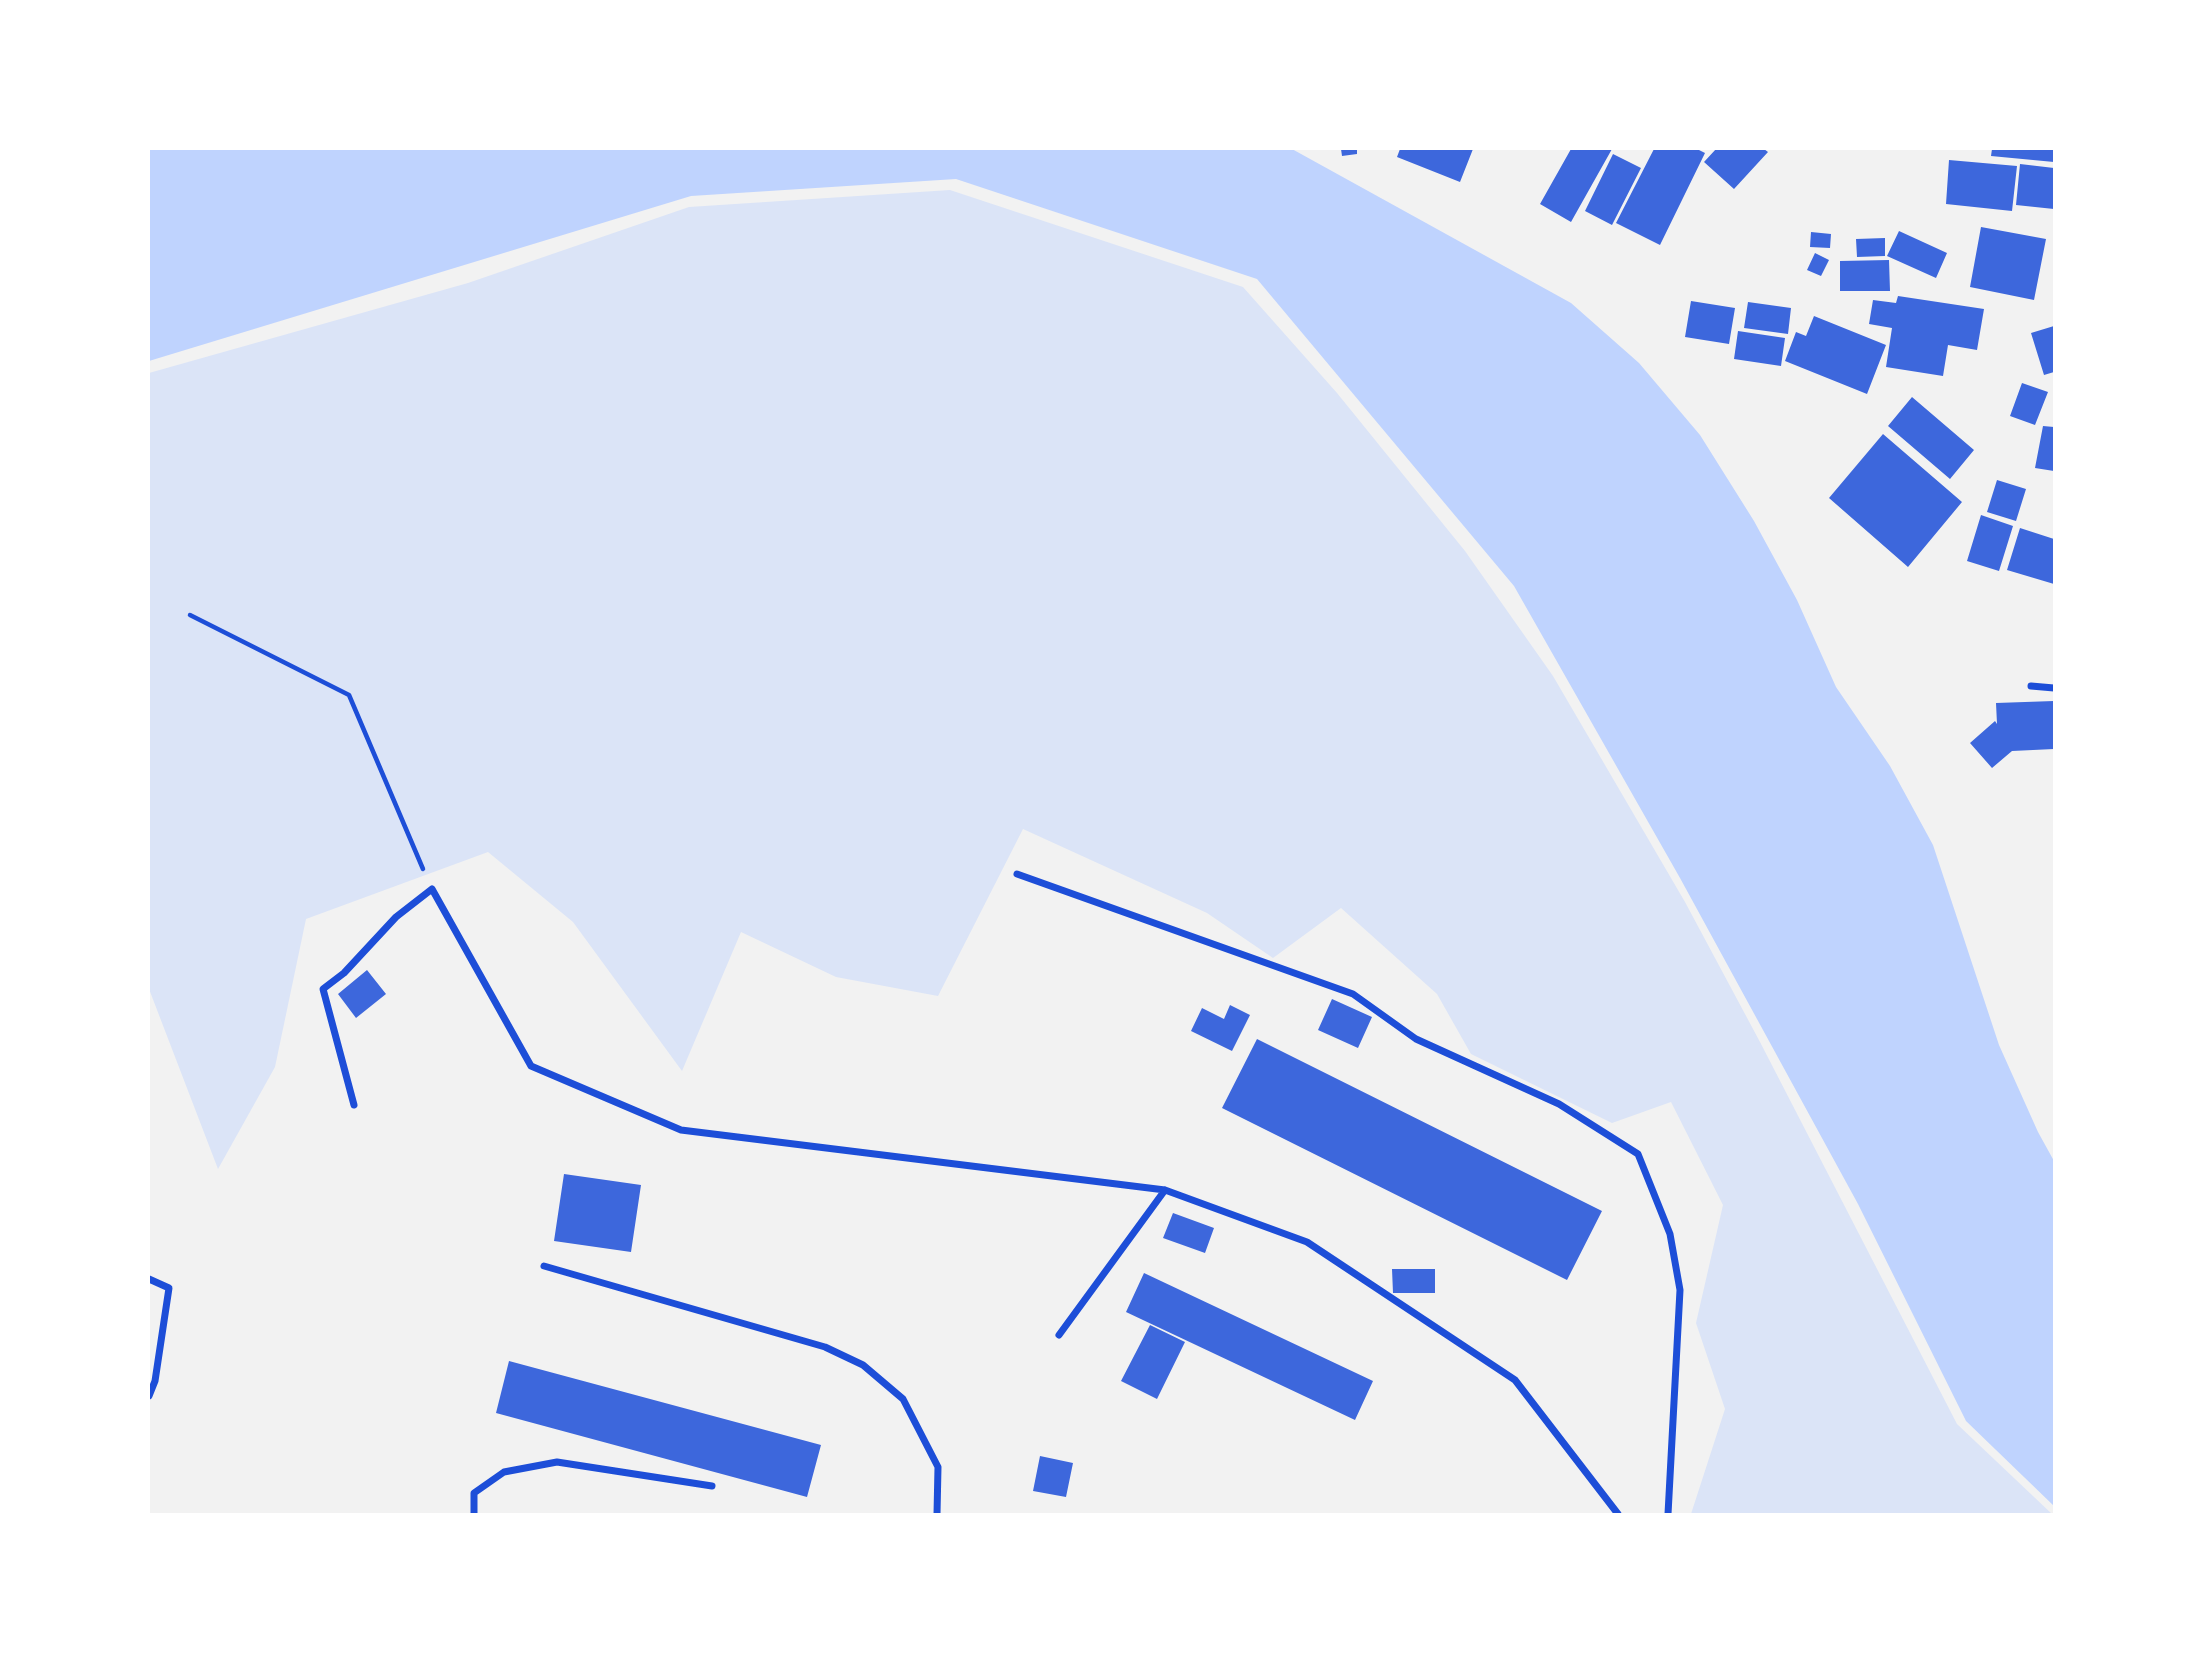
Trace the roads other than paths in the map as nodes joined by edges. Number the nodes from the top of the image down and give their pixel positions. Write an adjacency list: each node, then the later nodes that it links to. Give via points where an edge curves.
1 (2031, 686): 2 (street)
2 (2054, 688)
3 (1017, 874): 14 (street, via 1353,994 1416,1039 1559,1104 1638,1154 1670,1234 1680,1290)
4 (354, 1105): 5 (street, via 323,989 396,917 432,889 531,1066 681,1130)
5 (1165, 1191): 8 (street); 13 (street, via 1307,1242 1515,1380)
6 (544, 1266): 12 (street, via 825,1347 863,1365 903,1399 938,1467)
7 (149, 1279): 9 (street, via 169,1287)
8 (1059, 1335)
9 (149, 1396)
10 (712, 1486): 11 (street, via 557,1462 504,1472 474,1493)
11 (474, 1514)
12 (937, 1514)
13 (1618, 1514)
14 (1668, 1514)

